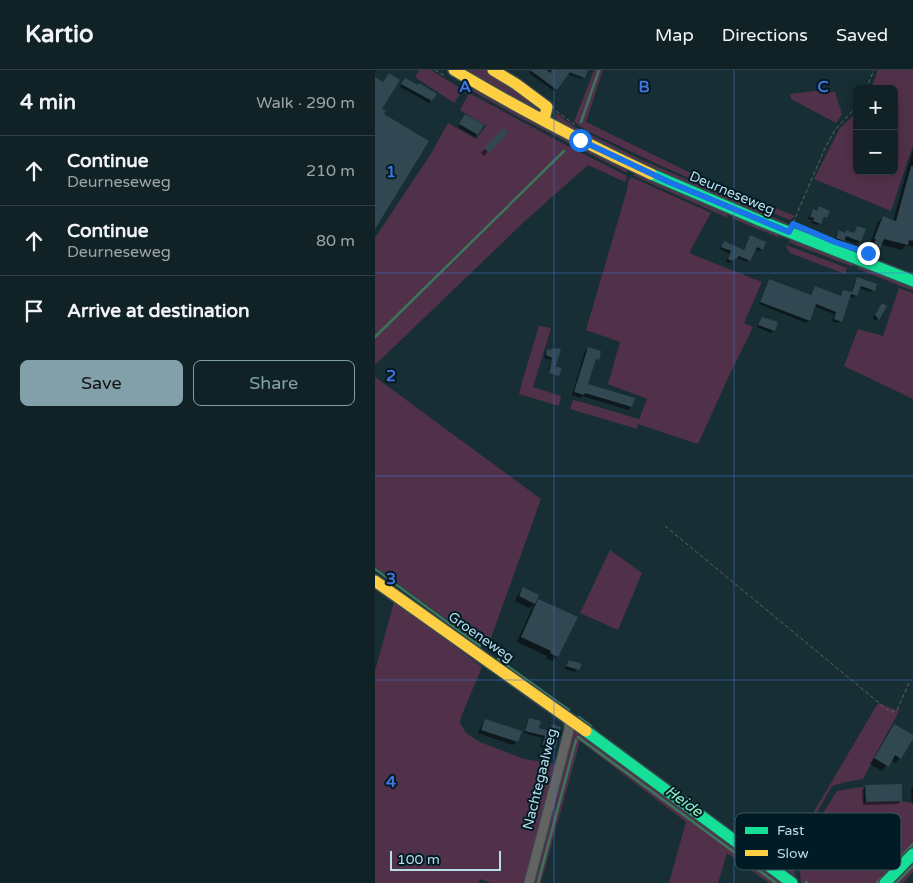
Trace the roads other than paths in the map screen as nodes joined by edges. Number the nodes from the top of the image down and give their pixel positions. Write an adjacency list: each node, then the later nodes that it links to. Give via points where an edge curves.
1 (454, 70): 3 (street, Deurneseweg)
2 (493, 70): 3 (street, via 547,107)
3 (544, 120): 4 (street, Deurneseweg, via 669,182)
4 (913, 282)
5 (375, 581): 6 (street, Groeneweg)
6 (569, 719): 7 (street, Nachtegaalweg); 12 (street, Nachtegaalweg, via 569,730)
7 (735, 841)
8 (913, 854): 9 (street)
9 (901, 866)
10 (774, 870): 13 (street, Nachtegaalweg)
11 (898, 870): 14 (street)
12 (529, 883)
13 (792, 883)
14 (885, 883)

